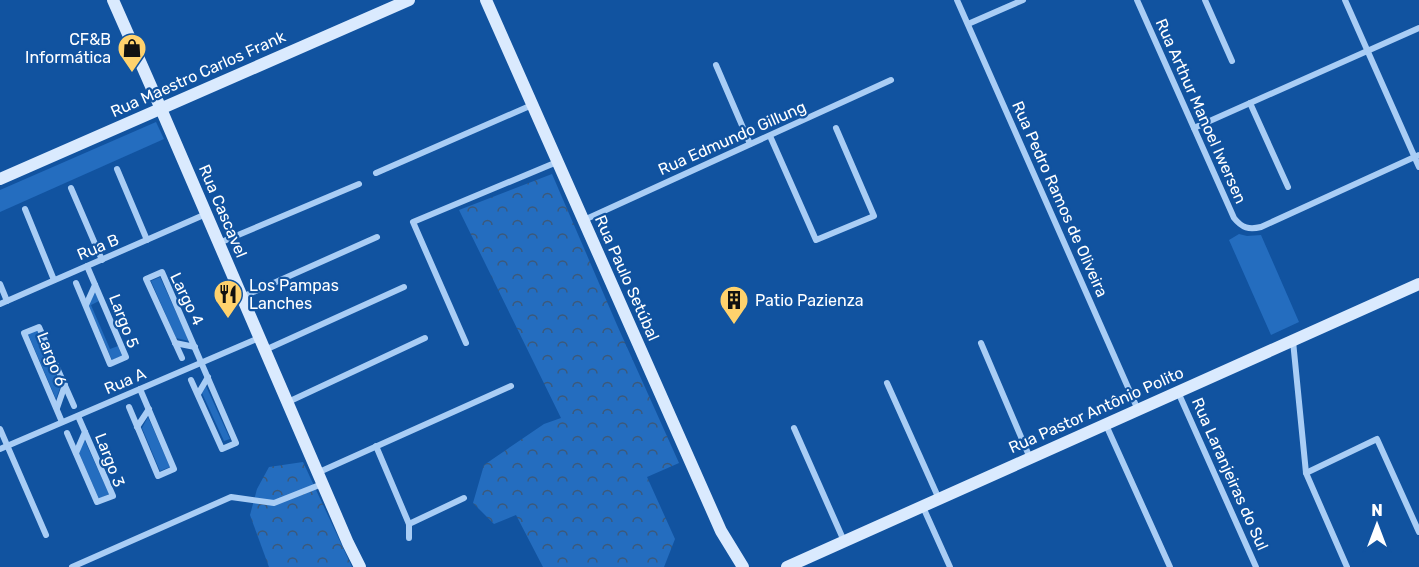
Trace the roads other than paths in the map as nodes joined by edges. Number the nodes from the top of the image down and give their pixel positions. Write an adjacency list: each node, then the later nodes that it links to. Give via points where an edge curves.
1 (112, 0): 17 (main road, Rua Cascavel)
2 (409, 0): 17 (main road, Rua Maestro Carlos Frank)
3 (486, 0): 16 (main road, Rua Paulo Setúbal)
4 (957, 0): 9 (street, Rua Pedro Ramos de Oliveira)
5 (1023, 0): 9 (street)
6 (1137, 0): 19 (street, Rua Arthur Manoel Iwersen)
7 (1205, 0): 12 (street)
8 (1345, 0): 11 (street)
9 (968, 24): 71 (street, Rua Pedro Ramos de Oliveira)
10 (1419, 28): 11 (street)
11 (1368, 51): 15 (street); 22 (street)
12 (1232, 61)
13 (716, 65): 21 (street)
14 (891, 80): 20 (street, Rua Edmundo Gillung)
15 (1250, 103): 19 (street); 29 (street)
16 (532, 105): 23 (main road, Rua Paulo Setúbal); 26 (street)
17 (161, 109): 27 (main road, Rua Maestro Carlos Frank); 32 (main road, Rua Cascavel)
18 (836, 128): 20 (street, via 874,216 816,240)
19 (1194, 128): 22 (street, Rua Arthur Manoel Iwersen, via 1234,218 1246,228 1261,227)
20 (770, 135): 21 (street, Rua Edmundo Gillung)
21 (750, 144): 33 (street, Rua Edmundo Gillung)
22 (1417, 156): 24 (street)
23 (557, 161): 33 (main road, Rua Paulo Setúbal); 52 (street, via 412,222)
24 (1419, 167)
25 (117, 169): 35 (street)
26 (376, 173)
27 (0, 179)
28 (358, 184): 36 (street)
29 (1288, 187)
30 (71, 188): 37 (street)
31 (25, 209): 39 (street)
32 (206, 214): 35 (street, Rua B); 36 (main road, Rua Cascavel)
33 (583, 220): 97 (main road, Rua Paulo Setúbal, via 721,531)
34 (377, 237): 45 (street)
35 (147, 240): 37 (street, Rua B)
36 (219, 244): 45 (main road, Rua Cascavel)
37 (102, 260): 38 (street, Rua B)
38 (87, 266): 39 (street, Rua B); 43 (street, Largo 5)
39 (54, 280): 46 (street, Rua B)
40 (0, 284): 46 (street)
41 (76, 284): 48 (street, Largo 5)
42 (1419, 284): 50 (main road, Rua Pastor Antônio Polito)
43 (95, 285): 48 (street); 48 (street, Largo 5, via 126,357 111,364)
44 (404, 287): 54 (street, Rua A)
45 (242, 297): 54 (main road, Rua Cascavel)
46 (7, 301): 47 (street, Rua B)
47 (0, 304)
48 (86, 305)
49 (425, 338): 66 (street)
50 (1293, 340): 64 (main road, Rua Pastor Antônio Polito); 85 (street)
51 (175, 343): 55 (street); 55 (street, Largo 4, via 146,279 162,272); 56 (street, Largo 4)
52 (466, 343)
53 (981, 343): 84 (street)
54 (262, 344): 57 (street, Rua A); 66 (main road, Rua Cascavel)
55 (195, 347): 57 (street, Largo 4)
56 (182, 358)
57 (202, 363): 58 (street, Largo 4); 63 (street, Rua A)
58 (208, 377): 65 (street); 65 (street, Largo 4, via 236,443 222,449)
59 (191, 380): 65 (street)
60 (887, 383): 88 (street)
61 (65, 385): 67 (street, Largo 6); 69 (street); 69 (street, Largo 6, via 39,327 24,333)
62 (511, 386): 81 (street)
63 (140, 389): 70 (street); 72 (street, Rua A)
64 (1178, 392): 71 (main road, Rua Pastor Antônio Polito); 101 (street, Rua Laranjeiras do Sul)
65 (198, 394)
66 (287, 402): 86 (main road, Rua Cascavel)
67 (74, 406)
68 (129, 407): 75 (street)
69 (57, 409): 73 (street, Largo 6)
70 (149, 409): 75 (street); 75 (street, via 174,469 158,476)
71 (1138, 410): 74 (main road, Rua Pastor Antônio Polito)
72 (78, 416): 73 (street, Rua A); 78 (street, Largo 3)
73 (62, 422): 80 (street, Rua A)
74 (1106, 424): 84 (main road, Rua Pastor Antônio Polito); 100 (street)
75 (137, 427)
76 (794, 428): 94 (street)
77 (0, 429): 80 (street)
78 (85, 432): 83 (street); 83 (street, Largo 3, via 113,496 97,502)
79 (67, 433): 83 (street, Largo 3)
80 (7, 446): 82 (street, Rua A); 92 (street)
81 (376, 446): 86 (street); 90 (street)
82 (0, 449)
83 (76, 453)
84 (1030, 458): 88 (main road, Rua Pastor Antônio Polito)
85 (1306, 473): 91 (street, via 1377,439); 102 (street)
86 (320, 478): 95 (street, via 274,503 231,496); 96 (main road, Rua Cascavel)
87 (464, 498): 90 (street)
88 (939, 499): 89 (main road, Rua Pastor Antônio Polito)
89 (923, 506): 94 (main road, Rua Pastor Antônio Polito); 99 (street)
90 (409, 524): 93 (street)
91 (1419, 532)
92 (46, 535)
93 (409, 538)
94 (844, 541): 98 (main road, Rua Pastor Antônio Polito)
95 (72, 567)
96 (360, 567)
97 (743, 567)
98 (787, 567)
99 (950, 567)
100 (1170, 567)
101 (1256, 567)
102 (1347, 567)

